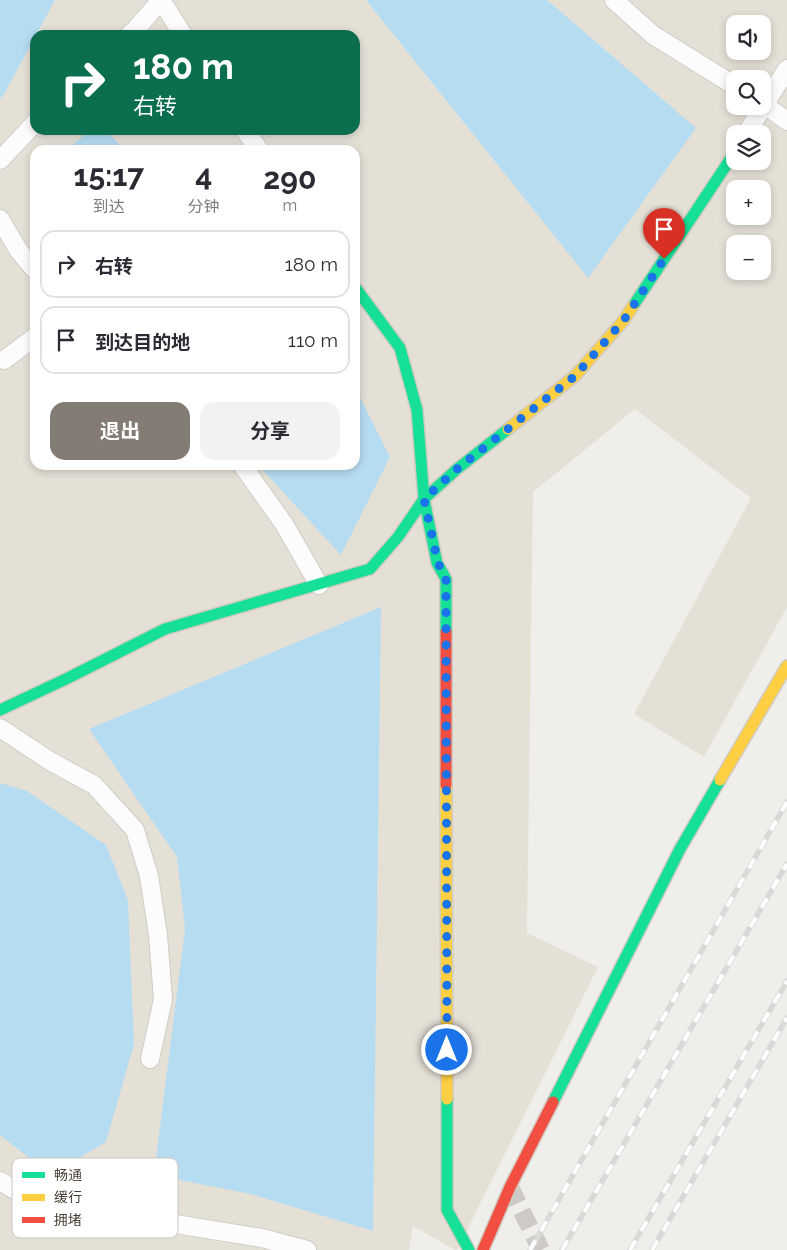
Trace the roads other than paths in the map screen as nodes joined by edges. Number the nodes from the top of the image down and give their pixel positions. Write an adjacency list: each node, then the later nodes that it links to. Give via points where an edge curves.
1 (161, 0): 3 (street); 4 (street)
2 (614, 0): 6 (street, via 653,35)
3 (135, 30)
4 (180, 30)
5 (787, 69): 7 (street)
6 (726, 80)
7 (771, 93)
8 (771, 109): 9 (street)
9 (787, 121)
10 (30, 128): 11 (street)
11 (0, 160)
12 (726, 166): 19 (street, via 624,320 575,376)
13 (0, 219): 14 (street)
14 (30, 264)
15 (360, 294): 19 (street, via 400,348 417,410)
16 (30, 341): 17 (street)
17 (4, 360)
18 (246, 470): 20 (street, via 284,524)
19 (424, 499): 20 (street, via 398,538 370,569); 29 (street, via 438,563 446,579 447,1210)
20 (319, 585): 22 (street, via 165,629)
21 (787, 666): 30 (street, via 680,849 510,1187)
22 (0, 710)
23 (0, 728): 24 (street, via 94,785 135,830 149,876 163,999)
24 (150, 1060)
25 (0, 1181): 26 (street)
26 (12, 1188)
27 (178, 1224): 28 (street, via 262,1238)
28 (307, 1250)
29 (469, 1250)
30 (483, 1250)

